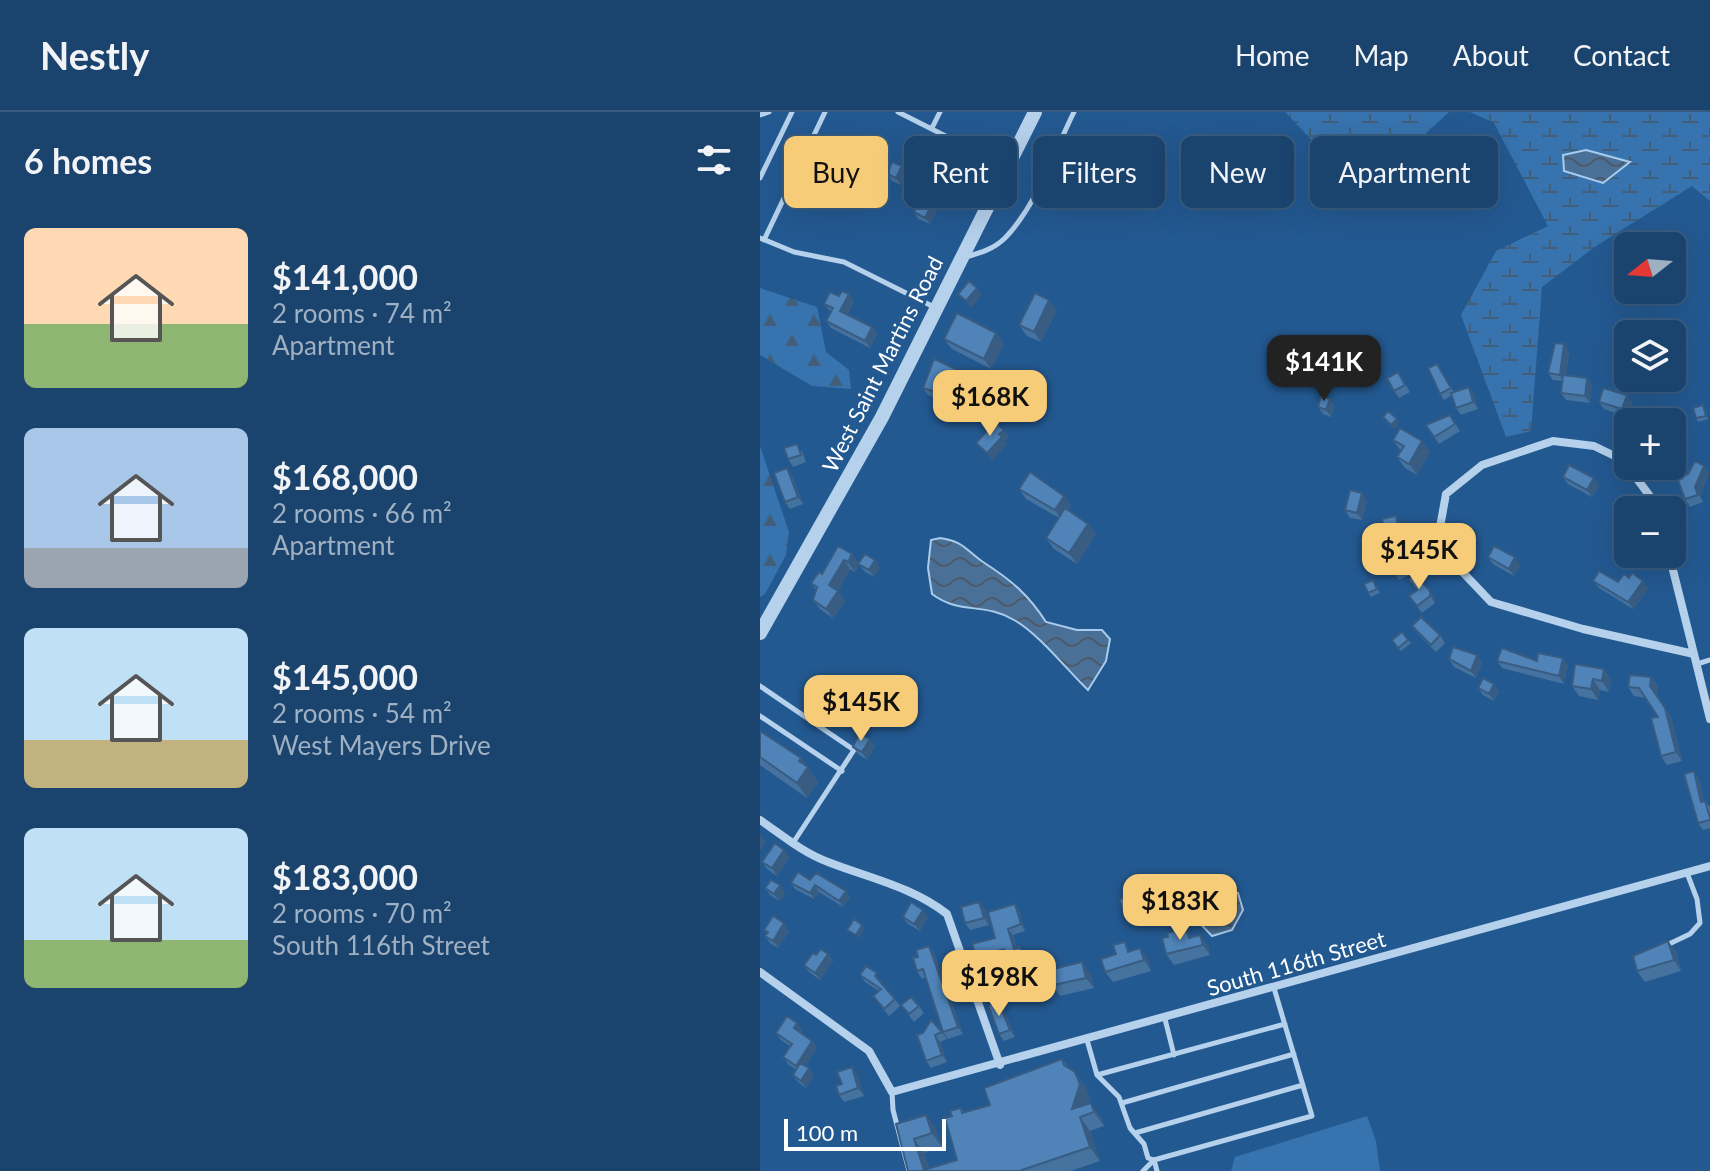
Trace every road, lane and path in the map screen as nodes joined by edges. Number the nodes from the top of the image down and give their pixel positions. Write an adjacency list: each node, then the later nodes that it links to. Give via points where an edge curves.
1 (769, 112): 8 (lane)
2 (792, 112): 12 (lane)
3 (825, 112): 14 (lane)
4 (940, 112): 9 (lane)
5 (1035, 112): 11 (street, West Saint Martins Road)
6 (1074, 112): 15 (lane, via 1027,208 1004,239)
7 (902, 113): 9 (lane)
8 (760, 116)
9 (932, 128): 10 (lane)
10 (948, 136)
11 (1017, 149)
12 (760, 178)
13 (987, 208): 15 (street, West Saint Martins Road)
14 (762, 239): 16 (lane, via 844,262)
15 (961, 258): 16 (street, West Saint Martins Road)
16 (936, 308): 19 (street, West Saint Martins Road, via 882,417)
17 (1650, 496): 20 (street, via 1623,460 1594,446 1553,441 1482,465 1446,494 1440,527 1452,561 1491,602)
18 (1672, 568): 20 (street)
19 (760, 633)
20 (1694, 654): 22 (street)
21 (1710, 660): 22 (lane)
22 (1697, 664): 24 (street)
23 (760, 686): 26 (lane, via 852,746 854,754)
24 (1709, 713)
25 (760, 716): 26 (lane)
26 (843, 771): 28 (lane)
27 (760, 820): 28 (street)
28 (793, 843): 39 (street, via 826,862 922,898 947,914)
29 (1710, 866): 30 (street, South 116th Street)
30 (1687, 872): 31 (lane, via 1700,923); 33 (street, South 116th Street)
31 (1669, 944)
32 (760, 972): 42 (street, via 869,1051)
33 (1274, 988): 34 (street, South 116th Street); 35 (lane)
34 (1165, 1019): 36 (street, South 116th Street); 38 (lane)
35 (1285, 1024): 37 (lane); 38 (lane)
36 (1087, 1040): 39 (street, South 116th Street); 40 (lane)
37 (1294, 1054): 41 (lane); 43 (lane)
38 (1174, 1055): 40 (lane)
39 (1000, 1065): 42 (street, South 116th Street)
40 (1097, 1075): 43 (lane)
41 (1303, 1085): 44 (lane); 45 (lane, via 1312,1116)
42 (892, 1092): 46 (lane)
43 (1122, 1103): 44 (lane)
44 (1135, 1133): 45 (lane)
45 (1154, 1160): 47 (lane); 48 (lane)
46 (909, 1171)
47 (1143, 1171)
48 (1157, 1171)

